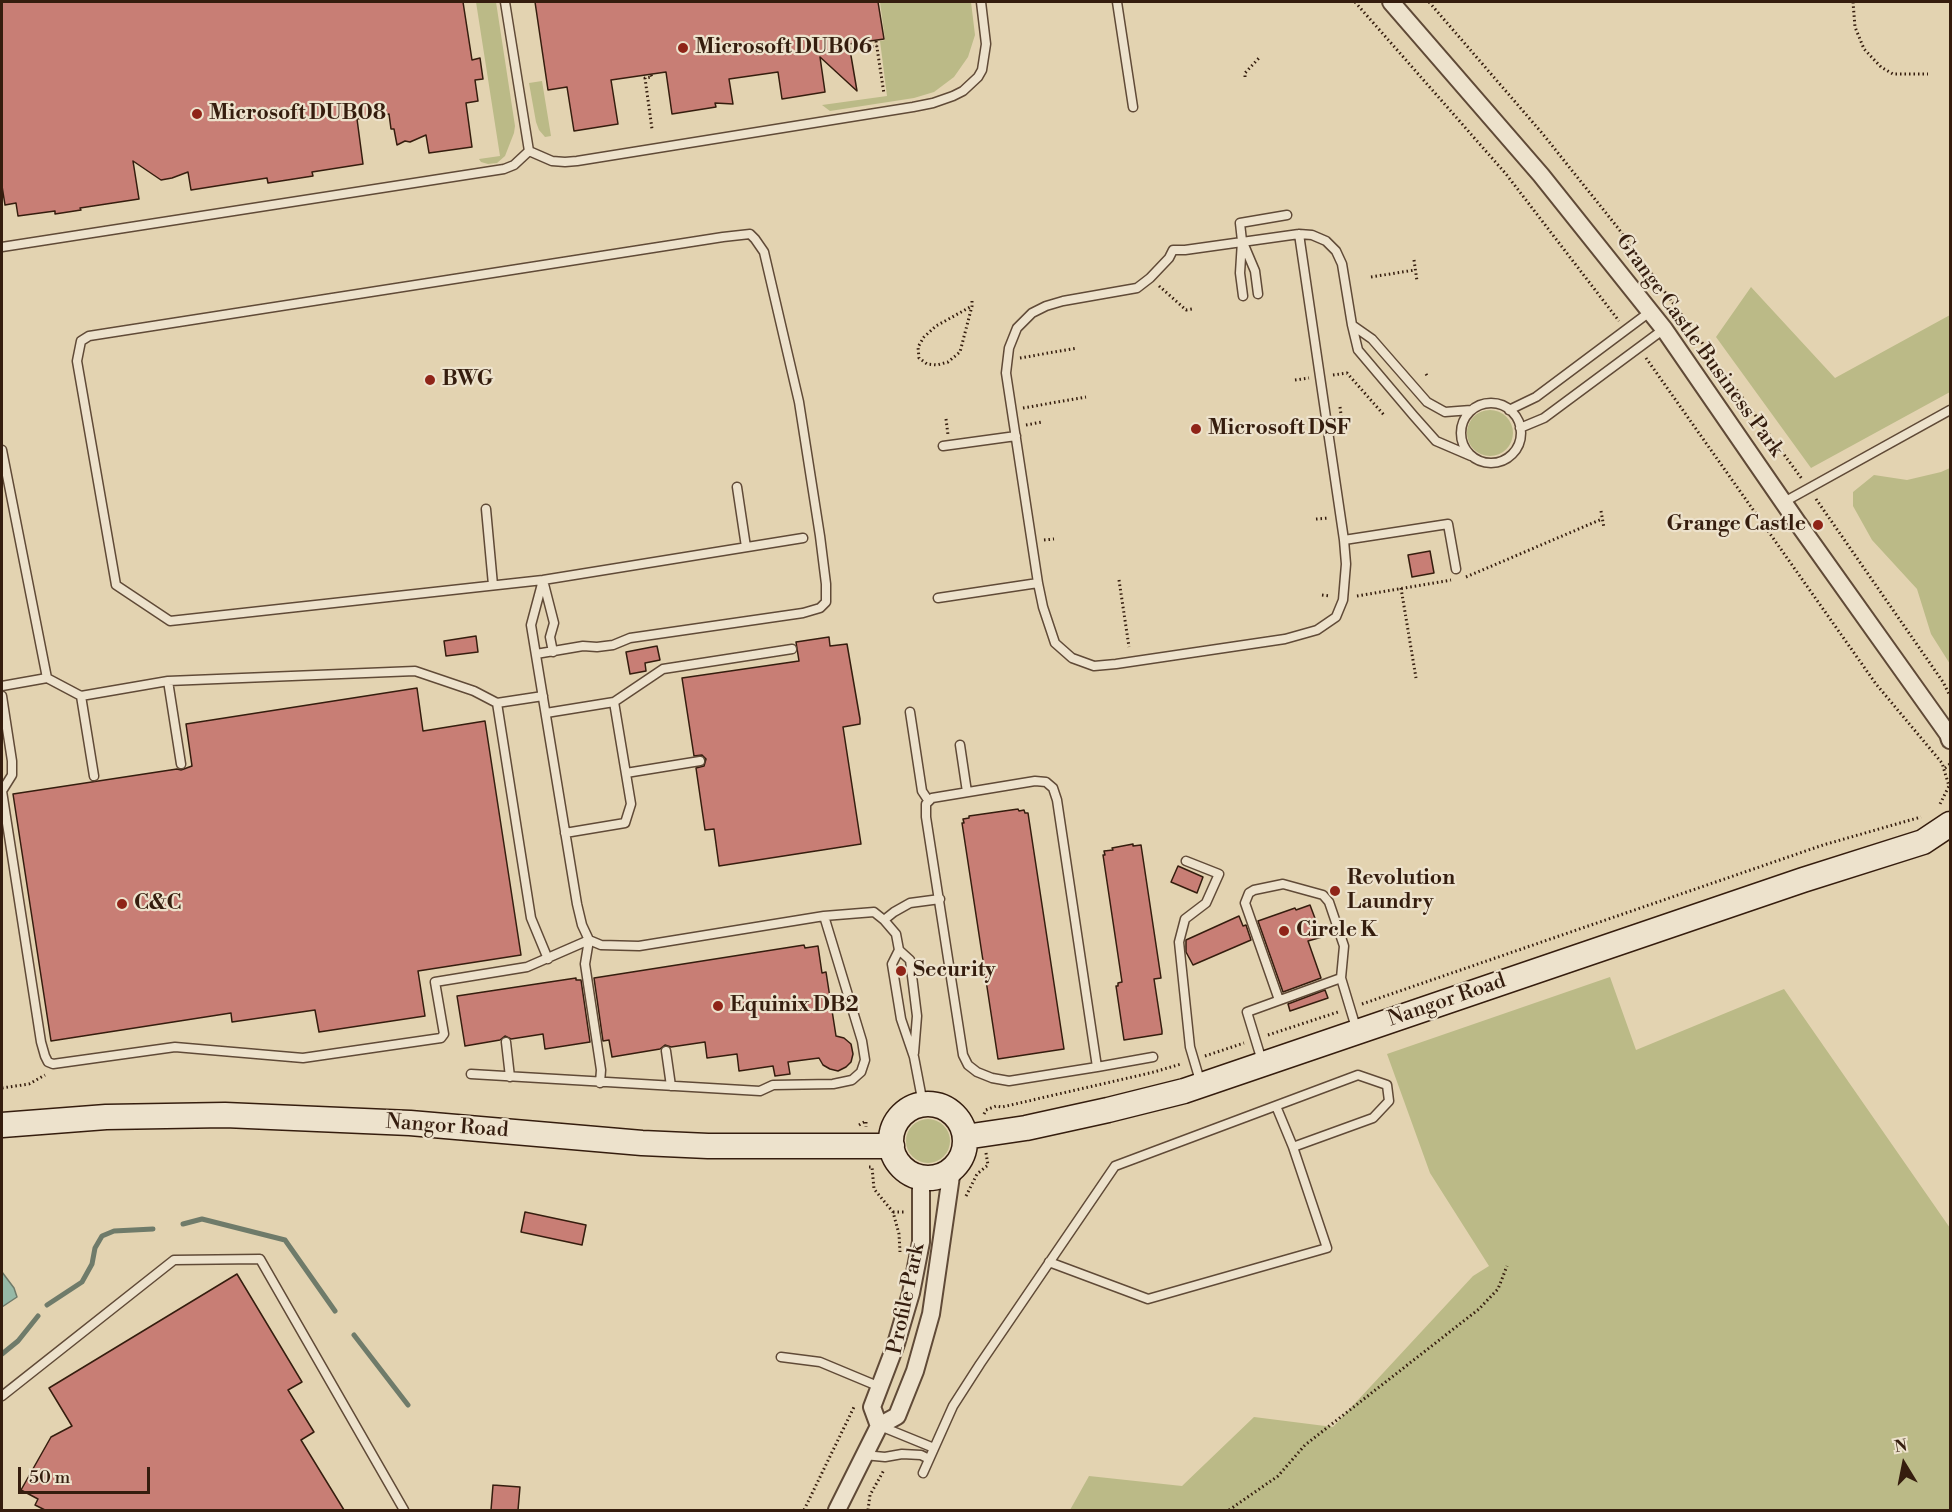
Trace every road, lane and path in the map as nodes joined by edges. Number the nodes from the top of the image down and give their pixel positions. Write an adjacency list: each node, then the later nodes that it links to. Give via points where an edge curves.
1 (506, 2): 18 (lane)
2 (981, 2): 18 (lane, via 986,44 982,70 963,91 933,103 577,161 552,161)
3 (1117, 2): 16 (lane)
4 (1355, 2): 33 (path, via 1506,174)
5 (1391, 2): 32 (street, Grange Castle Business Park, via 1542,175)
6 (1429, 2): 56 (path, via 1618,228)
7 (1853, 2): 12 (path, via 1855,27 1864,49 1881,66 1893,74)
8 (876, 41): 9 (path)
9 (877, 46): 10 (path); 15 (path)
10 (841, 52)
11 (1259, 58): 14 (path)
12 (1929, 74)
13 (651, 75): 17 (path, via 645,78)
14 (1245, 77)
15 (884, 94)
16 (1133, 107)
17 (652, 129)
18 (529, 151): 22 (lane, via 504,169)
19 (1287, 215): 21 (lane, via 1240,222)
20 (1299, 234): 21 (lane); 34 (lane, via 1326,241 1336,251 1342,264); 39 (lane)
21 (1242, 242): 28 (lane); 29 (lane); 52 (lane, via 1173,250 1137,288 1063,301 1023,320 1012,337 1007,358)
22 (2, 247)
23 (1414, 260): 24 (path)
24 (1415, 270): 25 (path); 26 (path)
25 (1371, 277)
26 (1417, 281)
27 (1159, 286): 31 (path, via 1186,310)
28 (1258, 294)
29 (1243, 296)
30 (972, 304): 30 (path, via 960,352 938,365 919,358 918,347 924,337)
31 (1192, 309)
32 (1651, 311): 35 (street, Grange Castle Business Park); 45 (lane, via 1536,397)
33 (1620, 322)
34 (1352, 325): 44 (lane, via 1372,339 1427,402 1444,412); 55 (lane, via 1358,350 1436,441)
35 (1664, 329): 50 (lane, via 1544,418); 59 (street, Grange Castle Business Park)
36 (1077, 348): 38 (path)
37 (1643, 353): 98 (path, via 1876,684)
38 (1020, 358)
39 (1319, 377): 40 (path); 47 (path, via 1347,373); 67 (lane)
40 (1295, 380)
41 (1086, 397): 43 (path)
42 (1340, 407): 51 (path)
43 (1021, 408)
44 (1471, 410): 45 (lane, via 1490,403); 55 (lane, via 1464,418 1461,438)
45 (1509, 410): 50 (lane)
46 (1950, 410): 59 (lane)
47 (1384, 415)
48 (1042, 422): 49 (path)
49 (1024, 425)
50 (1520, 428): 55 (lane, via 1520,438 1510,456 1491,463)
51 (1343, 429)
52 (1016, 436): 53 (lane); 73 (lane)
53 (943, 446)
54 (2, 450): 81 (lane)
55 (1471, 456)
56 (1804, 481)
57 (736, 487): 69 (lane)
58 (1812, 493): 88 (path)
59 (1784, 502): 93 (street, Grange Castle Business Park)
60 (486, 509): 74 (lane)
61 (1601, 511): 64 (path)
62 (1330, 518): 63 (path)
63 (1316, 519)
64 (1604, 528)
65 (802, 538): 69 (lane)
66 (1054, 539): 68 (path)
67 (1344, 540): 70 (lane, via 1448,524); 73 (lane, via 1343,600 1336,617 1317,630 1285,639 1116,664 1095,666 1072,658 1056,643)
68 (1042, 541)
69 (746, 547): 71 (lane)
70 (1456, 569)
71 (543, 580): 74 (lane); 79 (lane, via 554,623 550,637); 80 (lane, via 531,625)
72 (1119, 580): 77 (path)
73 (1038, 583): 76 (lane)
74 (493, 585): 79 (lane, via 170,621 116,585 77,361 81,341 88,336 750,234 764,252 799,402 826,602 803,613)
75 (1401, 588): 82 (path)
76 (938, 598)
77 (1129, 647)
78 (792, 649): 89 (lane, via 663,669)
79 (553, 652): 80 (lane)
80 (536, 654): 87 (lane)
81 (47, 678): 84 (lane); 86 (lane)
82 (1416, 678)
83 (168, 681): 86 (lane); 90 (lane, via 415,671); 96 (lane)
84 (2, 686)
85 (2, 696): 125 (lane, via 12,776 2,791 41,1042 48,1062)
86 (81, 696): 100 (lane)
87 (543, 696): 90 (lane); 92 (lane)
88 (1950, 696)
89 (614, 702): 92 (lane); 99 (lane)
90 (497, 703): 114 (lane, via 531,918)
91 (910, 712): 102 (lane, via 922,791)
92 (546, 713): 105 (lane)
93 (1950, 736)
94 (960, 746): 101 (lane)
95 (700, 761): 99 (lane)
96 (181, 764)
97 (1950, 764): 98 (path)
98 (1944, 768): 104 (path, via 1949,786)
99 (626, 773): 105 (lane, via 630,804 625,823)
100 (94, 776)
101 (967, 792): 102 (lane); 127 (lane, via 1040,781 1053,788)
102 (928, 800): 109 (lane, via 926,817)
103 (1924, 816): 117 (path, via 1823,845)
104 (1945, 816): 106 (main road, Nangor Road)
105 (565, 833): 112 (lane, via 577,904)
106 (1923, 842): 107 (main road, Nangor Road); 118 (main road, Nangor Road)
107 (1950, 844)
108 (1186, 861): 124 (lane, via 1219,874 1206,903 1185,919 1179,942)
109 (940, 899): 111 (lane, via 910,903); 127 (lane, via 963,1055 968,1065 992,1078 1009,1081)
110 (824, 916): 111 (lane, via 874,912); 112 (lane, via 639,946 601,945); 132 (lane, via 862,1041 865,1060 861,1072 852,1080 833,1084 773,1085 760,1091)
111 (884, 920): 113 (lane, via 896,934)
112 (589, 940): 114 (lane); 130 (lane, via 585,964 602,1070)
113 (898, 950): 122 (lane, via 892,964 901,1019); 122 (lane, via 910,960 917,1016)
114 (548, 959): 125 (lane, via 527,967 435,982 444,1034 441,1038 303,1059 175,1047)
115 (1341, 978): 116 (lane); 116 (lane, via 1344,946 1323,895 1283,884 1254,890 1245,903); 117 (lane)
116 (1279, 1000): 119 (lane, via 1247,1012)
117 (1351, 1008): 118 (lane); 119 (path)
118 (1358, 1032): 126 (main road, Nangor Road)
119 (1255, 1039): 124 (path); 126 (lane)
120 (506, 1041): 129 (lane)
121 (666, 1051): 132 (lane)
122 (914, 1057): 134 (lane)
123 (1153, 1057): 127 (lane)
124 (1194, 1059): 131 (lane); 136 (path)
125 (53, 1064): 133 (path, via 45,1076 29,1084)
126 (1263, 1064): 131 (main road, Nangor Road)
127 (1097, 1067)
128 (471, 1074): 129 (lane)
129 (510, 1077): 130 (lane)
130 (600, 1083): 132 (lane)
131 (1201, 1085): 138 (main road, Nangor Road, via 1108,1110)
132 (671, 1086)
133 (2, 1088)
134 (923, 1104): 138 (main road, via 946,1108 956,1116); 139 (main road, via 902,1114 895,1124)
135 (1276, 1106): 140 (lane); 140 (lane, via 1358,1075 1387,1085 1389,1101 1373,1118); 149 (lane, via 1114,1167)
136 (984, 1112)
137 (2, 1125): 139 (main road, Nangor Road, via 225,1115 410,1123 642,1143)
138 (965, 1137): 144 (main road, via 962,1155)
139 (892, 1146): 145 (main road, via 902,1166)
140 (1293, 1147): 149 (lane, via 1327,1248 1148,1299)
141 (986, 1152): 142 (path)
142 (988, 1165)
143 (861, 1167): 146 (path, via 872,1167 874,1189)
144 (952, 1169): 145 (main road); 154 (street, Profile Park, via 931,1314 915,1371 897,1416)
145 (921, 1177): 152 (street, Profile Park, via 921,1242 913,1284 896,1344)
146 (892, 1212): 147 (path); 148 (path)
147 (911, 1212)
148 (901, 1262)
149 (1049, 1262): 155 (lane, via 953,1406)
150 (1507, 1266): 162 (path, via 1498,1289 1479,1309 1305,1444 1278,1476)
151 (781, 1356): 152 (lane, via 820,1362)
152 (873, 1384): 154 (street, Profile Park, via 872,1407); 160 (path)
153 (2, 1396): 159 (lane, via 174,1260 260,1259)
154 (879, 1426): 155 (lane); 156 (street, Profile Park)
155 (934, 1448): 157 (lane)
156 (864, 1455): 157 (lane, via 921,1455); 161 (street, Profile Park)
157 (929, 1459): 158 (lane)
158 (923, 1473)
159 (404, 1510)
160 (804, 1510)
161 (837, 1510)
162 (1229, 1510)

